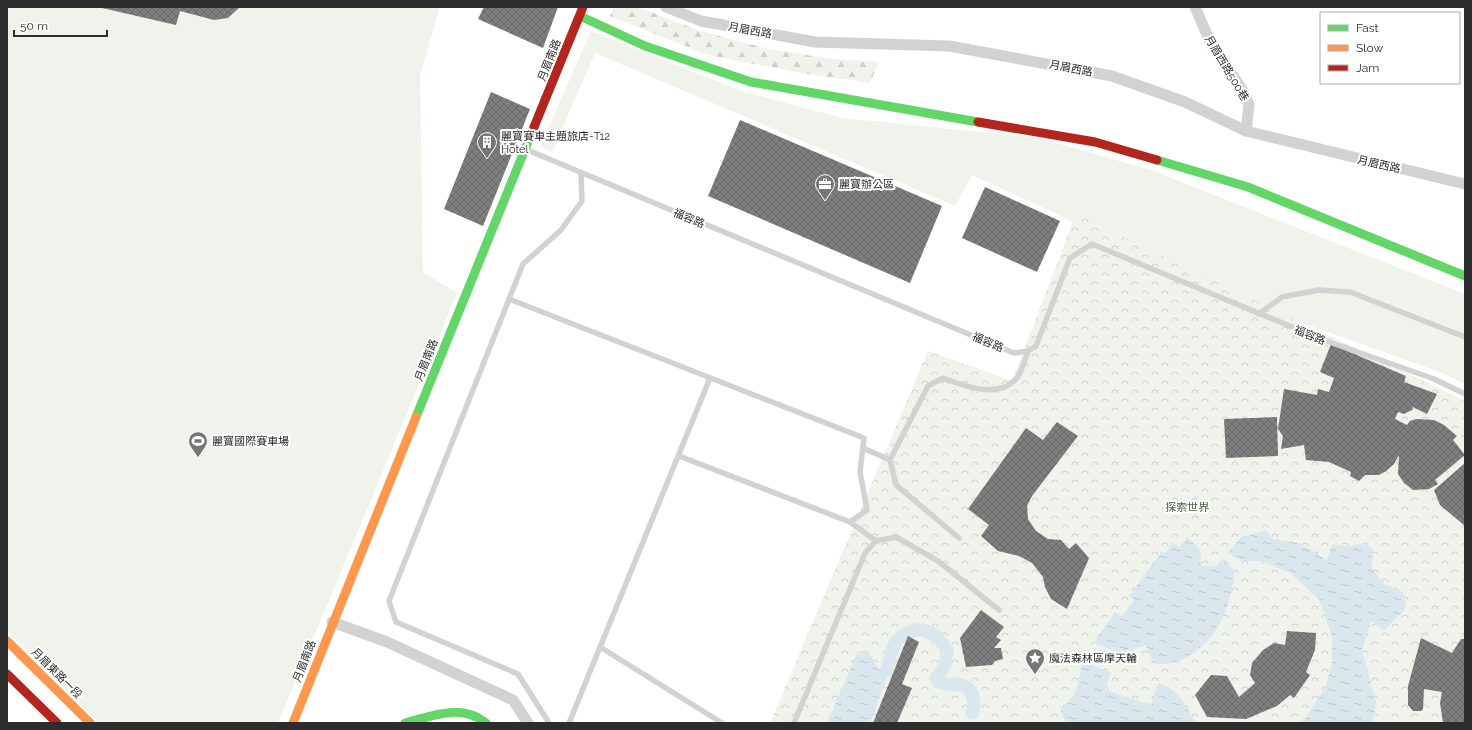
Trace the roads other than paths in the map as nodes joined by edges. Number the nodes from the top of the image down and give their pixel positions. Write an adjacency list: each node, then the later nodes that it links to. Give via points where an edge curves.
1 (666, 7): 4 (street, 月眉西路, via 701,21 816,42 949,46 1112,76 1185,102)
2 (1195, 7): 4 (street, 月眉西路500巷, via 1211,44 1247,99 1249,105)
3 (581, 11): 5 (street, 月眉南路); 8 (street, via 644,46 751,82 1095,142 1240,184)
4 (1246, 130): 7 (street, 月眉西路)
5 (525, 149): 6 (lane, 福容路); 22 (street, 月眉南路)
6 (581, 173): 9 (lane, via 582,202 561,230 523,264); 12 (lane, 福容路, via 1014,353)
7 (1465, 184)
8 (1465, 276)
9 (509, 299): 13 (lane); 32 (lane, via 389,601 396,622 518,674)
10 (1259, 314): 11 (lane, via 1282,297 1319,290 1350,292); 12 (lane, 福容路, via 1092,244 1070,258 1036,346); 14 (lane, 福容路, via 1434,379)
11 (1465, 337)
12 (1028, 351): 17 (lane, via 1017,378 998,390 968,388 943,378 928,386)
13 (710, 378): 15 (lane, via 864,438); 16 (lane)
14 (1465, 394)
15 (863, 448): 17 (lane); 18 (lane, via 860,472 867,510)
16 (679, 456): 18 (lane); 24 (lane)
17 (890, 460): 19 (lane, via 896,485)
18 (850, 522): 20 (lane)
19 (959, 538)
20 (876, 541): 21 (lane, via 896,537 938,561); 35 (lane, via 865,552)
21 (999, 610)
22 (332, 622): 28 (street, 月眉南路); 31 (street, via 387,642 513,700)
23 (7, 641): 27 (street, 月眉東路一段)
24 (600, 648): 33 (lane); 34 (lane)
25 (7, 674): 26 (street)
26 (57, 723)
27 (90, 723)
28 (293, 723)
29 (405, 723): 30 (street, via 458,711 482,718)
30 (486, 723)
31 (528, 723)
32 (549, 723)
33 (569, 723)
34 (722, 723)
35 (794, 723)

